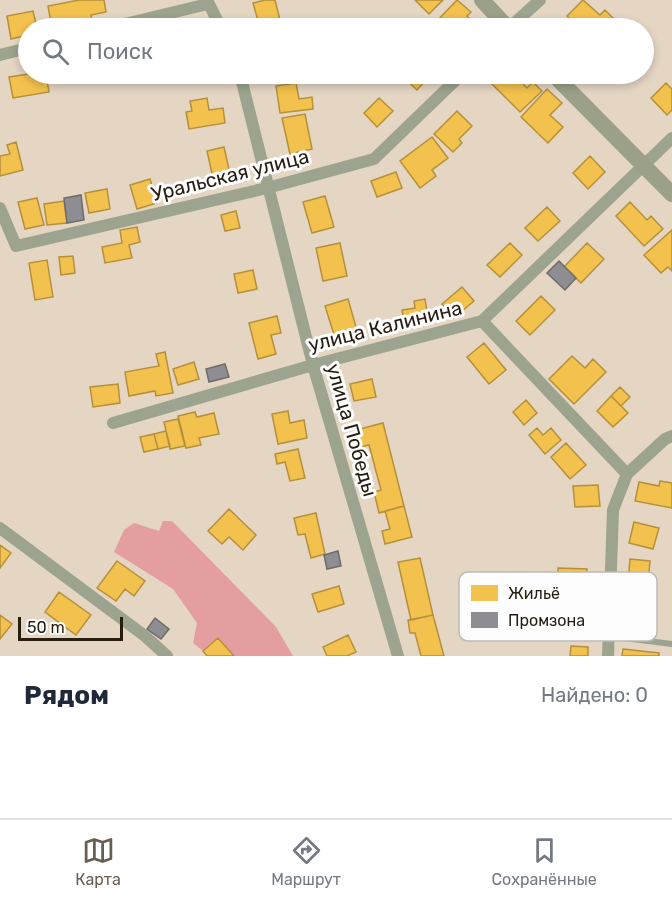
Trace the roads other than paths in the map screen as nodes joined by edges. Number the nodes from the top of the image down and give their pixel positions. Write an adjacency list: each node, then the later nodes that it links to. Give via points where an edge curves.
1 (482, 0): 6 (street)
2 (540, 0): 7 (street)
3 (208, 2): 4 (street); 5 (street)
4 (146, 18)
5 (215, 18)
6 (499, 18)
7 (519, 18)
8 (18, 50): 9 (street)
9 (0, 55)
10 (242, 84): 15 (street, улица Победы)
11 (452, 84): 15 (street, Уральская улица, via 374,159)
12 (563, 84): 14 (street)
13 (672, 138): 14 (street, улица Калинина)
14 (644, 165): 16 (street); 18 (street, улица Калинина)
15 (267, 188): 17 (street, Уральская улица, via 16,246); 19 (street, улица Победы)
16 (672, 194)
17 (0, 208)
18 (482, 321): 19 (street, улица Калинина); 22 (street)
19 (313, 365): 20 (street, улица Калинина); 28 (street, улица Победы)
20 (113, 423)
21 (672, 436): 22 (street)
22 (627, 474): 24 (street, via 613,510)
23 (0, 528): 27 (street)
24 (611, 572)
25 (648, 641): 26 (lane)
26 (672, 644)
27 (167, 656)
28 (398, 656)

